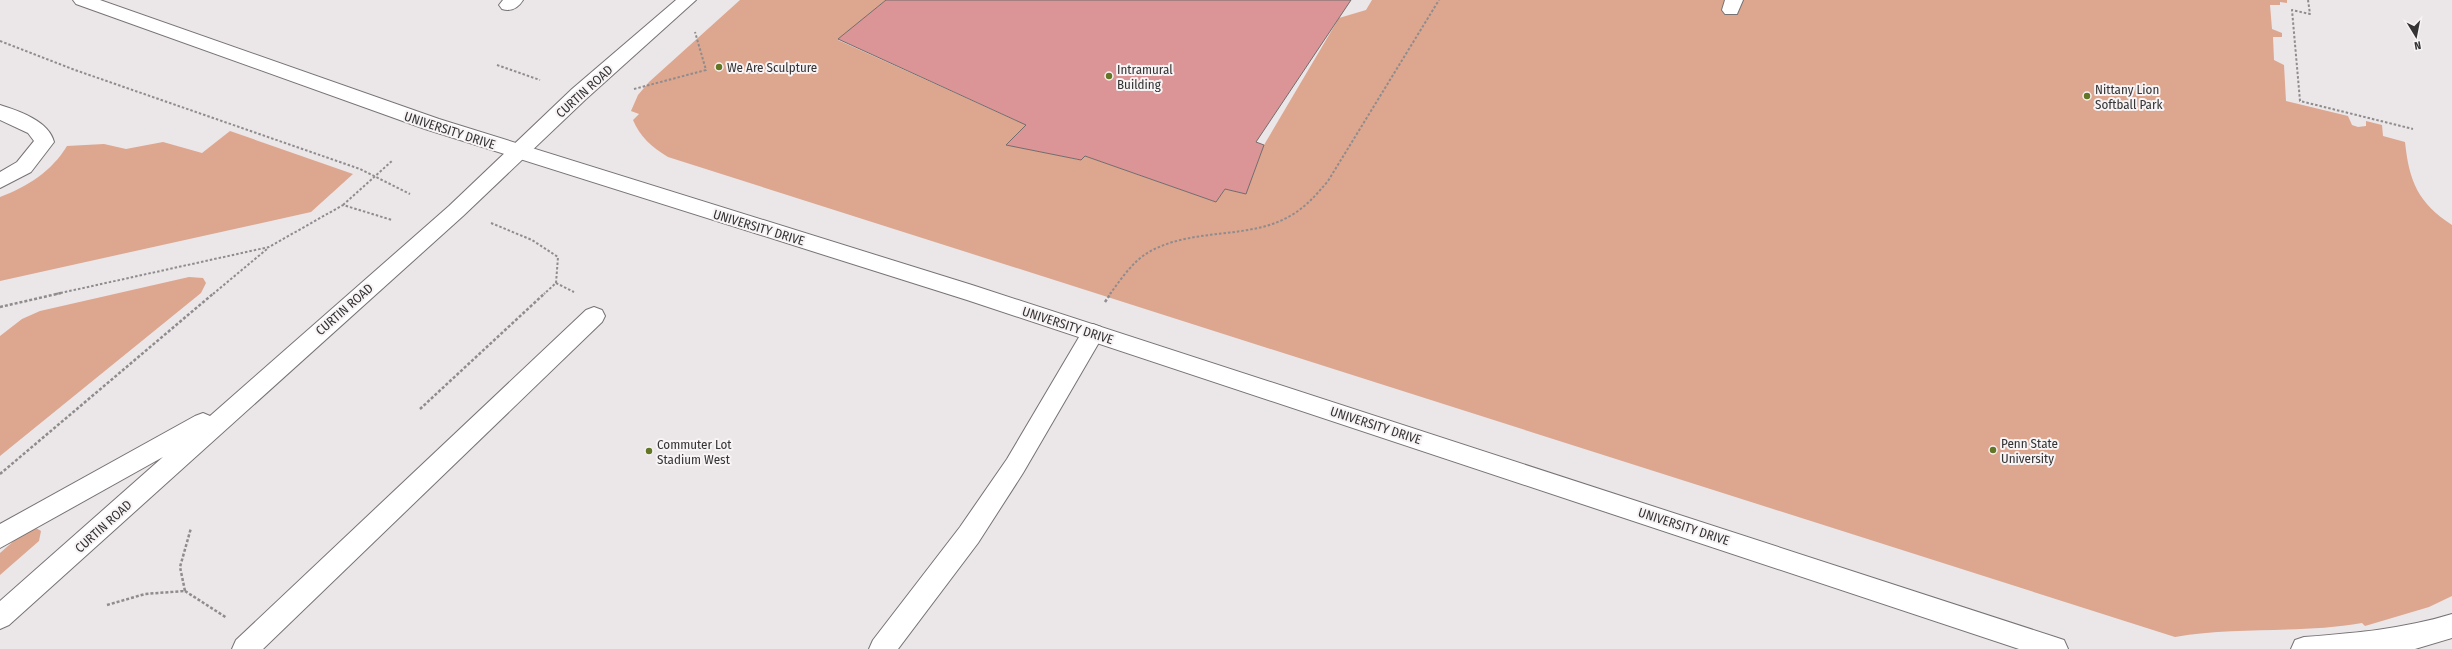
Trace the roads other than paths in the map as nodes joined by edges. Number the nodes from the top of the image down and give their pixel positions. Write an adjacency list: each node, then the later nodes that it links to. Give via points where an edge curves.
1 (82, 0): 4 (main road, UNIVERSITY DRIVE, via 352,97)
2 (687, 0): 4 (main road, CURTIN ROAD)
3 (0, 112): 5 (main road, via 35,128 43,136 44,142 24,167)
4 (518, 151): 7 (main road, UNIVERSITY DRIVE); 8 (main road, CURTIN ROAD, via 456,211)
5 (0, 181)
6 (594, 316): 12 (main road)
7 (1092, 333): 13 (main road, via 1015,466 968,535); 14 (main road, UNIVERSITY DRIVE, via 1885,591)
8 (234, 406): 9 (main road); 10 (main road, CURTIN ROAD)
9 (0, 537)
10 (0, 617)
11 (2452, 626): 15 (main road, via 2420,636 2375,644)
12 (245, 649)
13 (882, 649)
14 (2055, 649)
15 (2304, 649)

